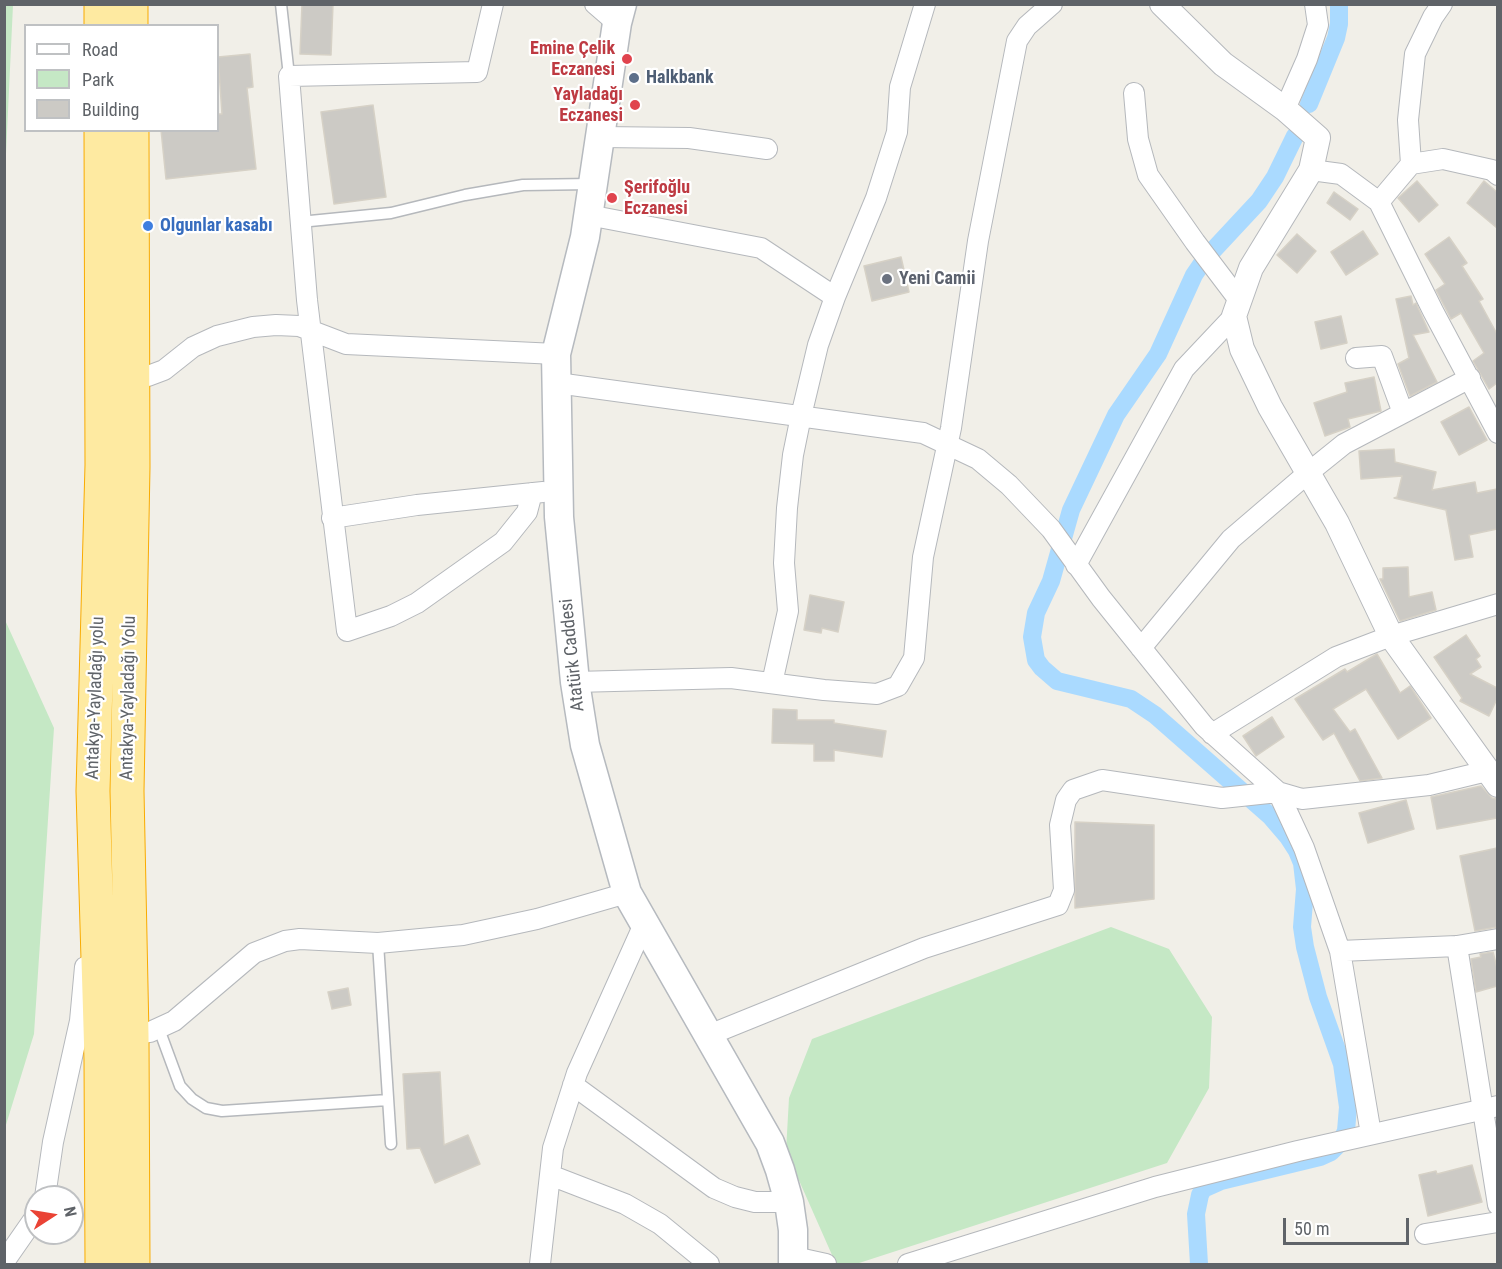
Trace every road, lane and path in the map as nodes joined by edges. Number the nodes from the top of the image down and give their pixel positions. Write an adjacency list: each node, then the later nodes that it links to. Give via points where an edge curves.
1 (100, 4): 12 (highway)
2 (131, 4): 13 (highway)
3 (281, 4): 14 (lane)
4 (493, 4): 14 (street, via 477,72)
5 (595, 4): 11 (street)
6 (926, 4): 28 (street, via 900,87 897,132 876,198)
7 (1052, 4): 39 (street, via 1027,26 1017,41 978,241)
8 (1162, 4): 16 (street, via 1222,64)
9 (1315, 4): 16 (street, via 1318,24)
10 (1442, 4): 21 (street, via 1415,54 1408,120)
11 (620, 14): 19 (main road, Atatürk Caddesi)
12 (101, 24)
13 (131, 24)
14 (289, 76): 27 (street)
15 (1134, 93): 29 (street, via 1138,139 1148,175 1217,271)
16 (1285, 109): 22 (street, via 1318,138)
17 (101, 132): 51 (highway, Antakya-Yayladağı yolu, via 102,465)
18 (132, 132): 34 (highway, Antakya-Yayladağı Yolu)
19 (600, 137): 20 (street, via 689,138); 24 (main road, Atatürk Caddesi)
20 (767, 149)
21 (1411, 164): 23 (street, via 1443,159 1492,170); 25 (street)
22 (1311, 170): 25 (street, via 1341,174); 29 (street, via 1251,268)
23 (1497, 175)
24 (593, 184): 26 (main road, Atatürk Caddesi); 27 (lane, via 523,185 392,213)
25 (1379, 202): 33 (street)
26 (588, 215): 28 (street, via 761,248); 31 (main road, Atatürk Caddesi)
27 (300, 222): 30 (street)
28 (835, 297): 37 (street, via 818,345)
29 (1237, 308): 40 (street, via 1242,349); 43 (street, via 1184,369)
30 (311, 332): 31 (street, via 346,344); 34 (street, via 299,326 235,331 193,347 157,374); 42 (street)
31 (556, 354): 35 (main road, Atatürk Caddesi)
32 (1356, 358): 36 (street, via 1382,356)
33 (1470, 378): 36 (street); 38 (street)
34 (133, 379): 59 (highway, Antakya-Yayladağı Yolu, via 127,791)
35 (557, 383): 37 (street); 41 (main road, Atatürk Caddesi)
36 (1403, 413): 40 (street, via 1344,444)
37 (801, 416): 39 (street, via 923,434); 48 (street, via 787,508 784,563 788,611)
38 (1497, 433)
39 (947, 443): 43 (street, via 978,459 1009,485); 48 (street, via 923,557 914,658 898,686 877,694)
40 (1308, 473): 45 (street); 46 (street, via 1231,539)
41 (545, 492): 42 (street); 42 (street, via 503,542 417,603 347,631); 47 (main road, Atatürk Caddesi, via 559,517)
42 (332, 518)
43 (1073, 559): 46 (street)
44 (1497, 604): 45 (street)
45 (1391, 636): 49 (street, via 1336,657); 50 (street)
46 (1141, 648): 49 (street)
47 (575, 682): 48 (street, via 731,678); 53 (main road, Atatürk Caddesi, via 585,745)
48 (772, 683)
49 (1212, 734): 52 (street)
50 (1492, 778): 52 (street, via 1302,799)
51 (93, 791): 67 (street, via 80,1021); 75 (highway, Antakya-Yayladağı yolu)
52 (1278, 792): 58 (street, via 1304,848); 60 (street, via 1222,798 1102,780 1073,790 1066,800 1060,825 1064,890 1058,905 924,948)
53 (627, 893): 54 (main road, Atatürk Caddesi); 56 (street, via 501,928)
54 (644, 924): 60 (main road, Atatürk Caddesi); 61 (street)
55 (1497, 939): 57 (street)
56 (378, 943): 59 (street, via 300,939 270,946 254,953 174,1022); 62 (lane)
57 (1457, 946): 58 (street); 63 (street)
58 (1340, 951): 64 (street)
59 (145, 1032): 62 (lane, via 180,1086 206,1108 222,1111); 76 (highway, Antakya-Yayladağı Yolu)
60 (709, 1035): 68 (main road, Atatürk Caddesi, via 770,1143)
61 (573, 1085): 66 (street, via 553,1148); 68 (street, via 714,1188 755,1202)
62 (388, 1100): 65 (lane)
63 (1490, 1107): 64 (street); 69 (street)
64 (1371, 1134): 80 (street, via 1155,1187)
65 (391, 1144)
66 (550, 1175): 77 (street); 78 (street, via 625,1204 660,1224)
67 (47, 1185)
68 (789, 1202): 73 (main road, Atatürk Caddesi)
69 (1497, 1205)
70 (1497, 1222): 72 (street)
71 (24, 1233): 74 (street)
72 (1425, 1234)
73 (794, 1261): 79 (street)
74 (4, 1262)
75 (102, 1264)
76 (133, 1264)
77 (540, 1264)
78 (709, 1264)
79 (826, 1264)
80 (908, 1264)

